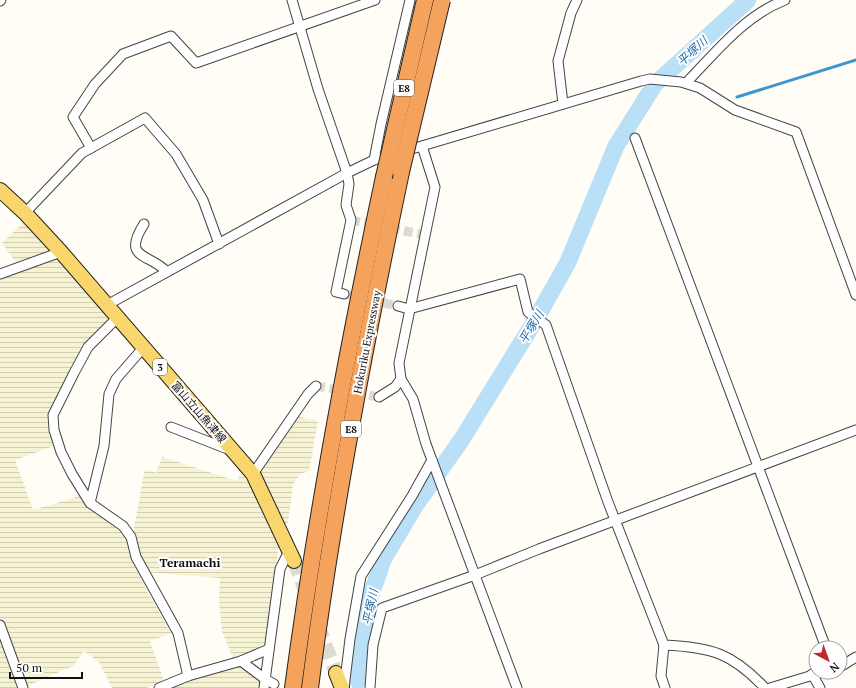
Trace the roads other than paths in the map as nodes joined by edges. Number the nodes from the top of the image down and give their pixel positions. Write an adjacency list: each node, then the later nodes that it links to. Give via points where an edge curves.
1 (292, 0): 8 (street)
2 (375, 0): 8 (street)
3 (410, 0): 14 (street)
4 (425, 0): 55 (highway, Hokuriku Expressway / E8, bridge, via 384,177 330,449)
5 (442, 0): 56 (highway, Hokuriku Expressway / E8, bridge, via 380,273 326,572)
6 (577, 0): 10 (street, via 558,61)
7 (785, 0): 9 (street, via 754,16)
8 (300, 26): 13 (street, via 196,64 171,36 123,54 95,84 72,117); 15 (street, via 318,89)
9 (684, 83): 10 (street, via 650,80); 24 (street, via 700,88 735,110 796,132)
10 (563, 104): 12 (street)
11 (635, 138): 37 (street)
12 (422, 146): 14 (street); 27 (street, via 435,187)
13 (91, 148): 17 (street, via 82,152); 19 (street, via 145,118 176,154 203,200)
14 (374, 160): 15 (street)
15 (347, 173): 19 (street); 23 (street, via 349,184 346,205 351,220 336,292)
16 (0, 190): 17 (main road, 富山立山魚津線 / 3)
17 (25, 213): 20 (main road, 富山立山魚津線 / 3)
18 (144, 224): 21 (street, via 135,240 136,248 141,256 161,265)
19 (219, 244): 21 (street)
20 (61, 252): 22 (street); 25 (main road, 富山立山魚津線 / 3)
21 (167, 272): 25 (street)
22 (0, 274)
23 (344, 294)
24 (856, 295)
25 (107, 305): 28 (main road, 富山立山魚津線 / 3)
26 (398, 306): 27 (street)
27 (409, 309): 30 (street, via 399,363); 40 (street, via 520,279 528,312 546,325)
28 (117, 318): 29 (main road, 富山立山魚津線 / 3); 39 (street, via 88,348 53,415 54,430 61,452)
29 (143, 348): 35 (main road, 富山立山魚津線 / 3); 39 (street, via 116,379 109,394 104,446)
30 (401, 379): 32 (street, via 395,388); 36 (street, via 413,399)
31 (316, 386): 38 (street)
32 (379, 397)
33 (171, 427): 35 (street)
34 (856, 430): 37 (street)
35 (233, 451): 38 (main road, 富山立山魚津線 / 3)
36 (432, 460): 42 (street); 57 (street, via 361,576)
37 (758, 468): 40 (street); 44 (street)
38 (253, 474): 41 (main road, 富山立山魚津線 / 3)
39 (90, 503): 50 (street, via 122,526 131,537 136,557 178,633)
40 (615, 522): 42 (street); 45 (street)
41 (292, 556): 46 (street, via 280,569)
42 (475, 575): 58 (street, via 382,608 373,645); 59 (street)
43 (0, 625): 53 (street)
44 (823, 640)
45 (664, 644): 60 (street, via 661,676); 61 (street, via 695,646 716,651 748,670)
46 (269, 649): 47 (street); 51 (street)
47 (241, 661): 50 (street); 51 (street)
48 (336, 673): 57 (main road)
49 (808, 675): 62 (street)
50 (188, 676): 54 (street)
51 (265, 684): 52 (street)
52 (274, 684)
53 (23, 688)
54 (159, 688)
55 (293, 688)
56 (310, 688)
57 (343, 688)
58 (370, 688)
59 (517, 688)
60 (666, 688)
61 (765, 688)
62 (770, 688)

